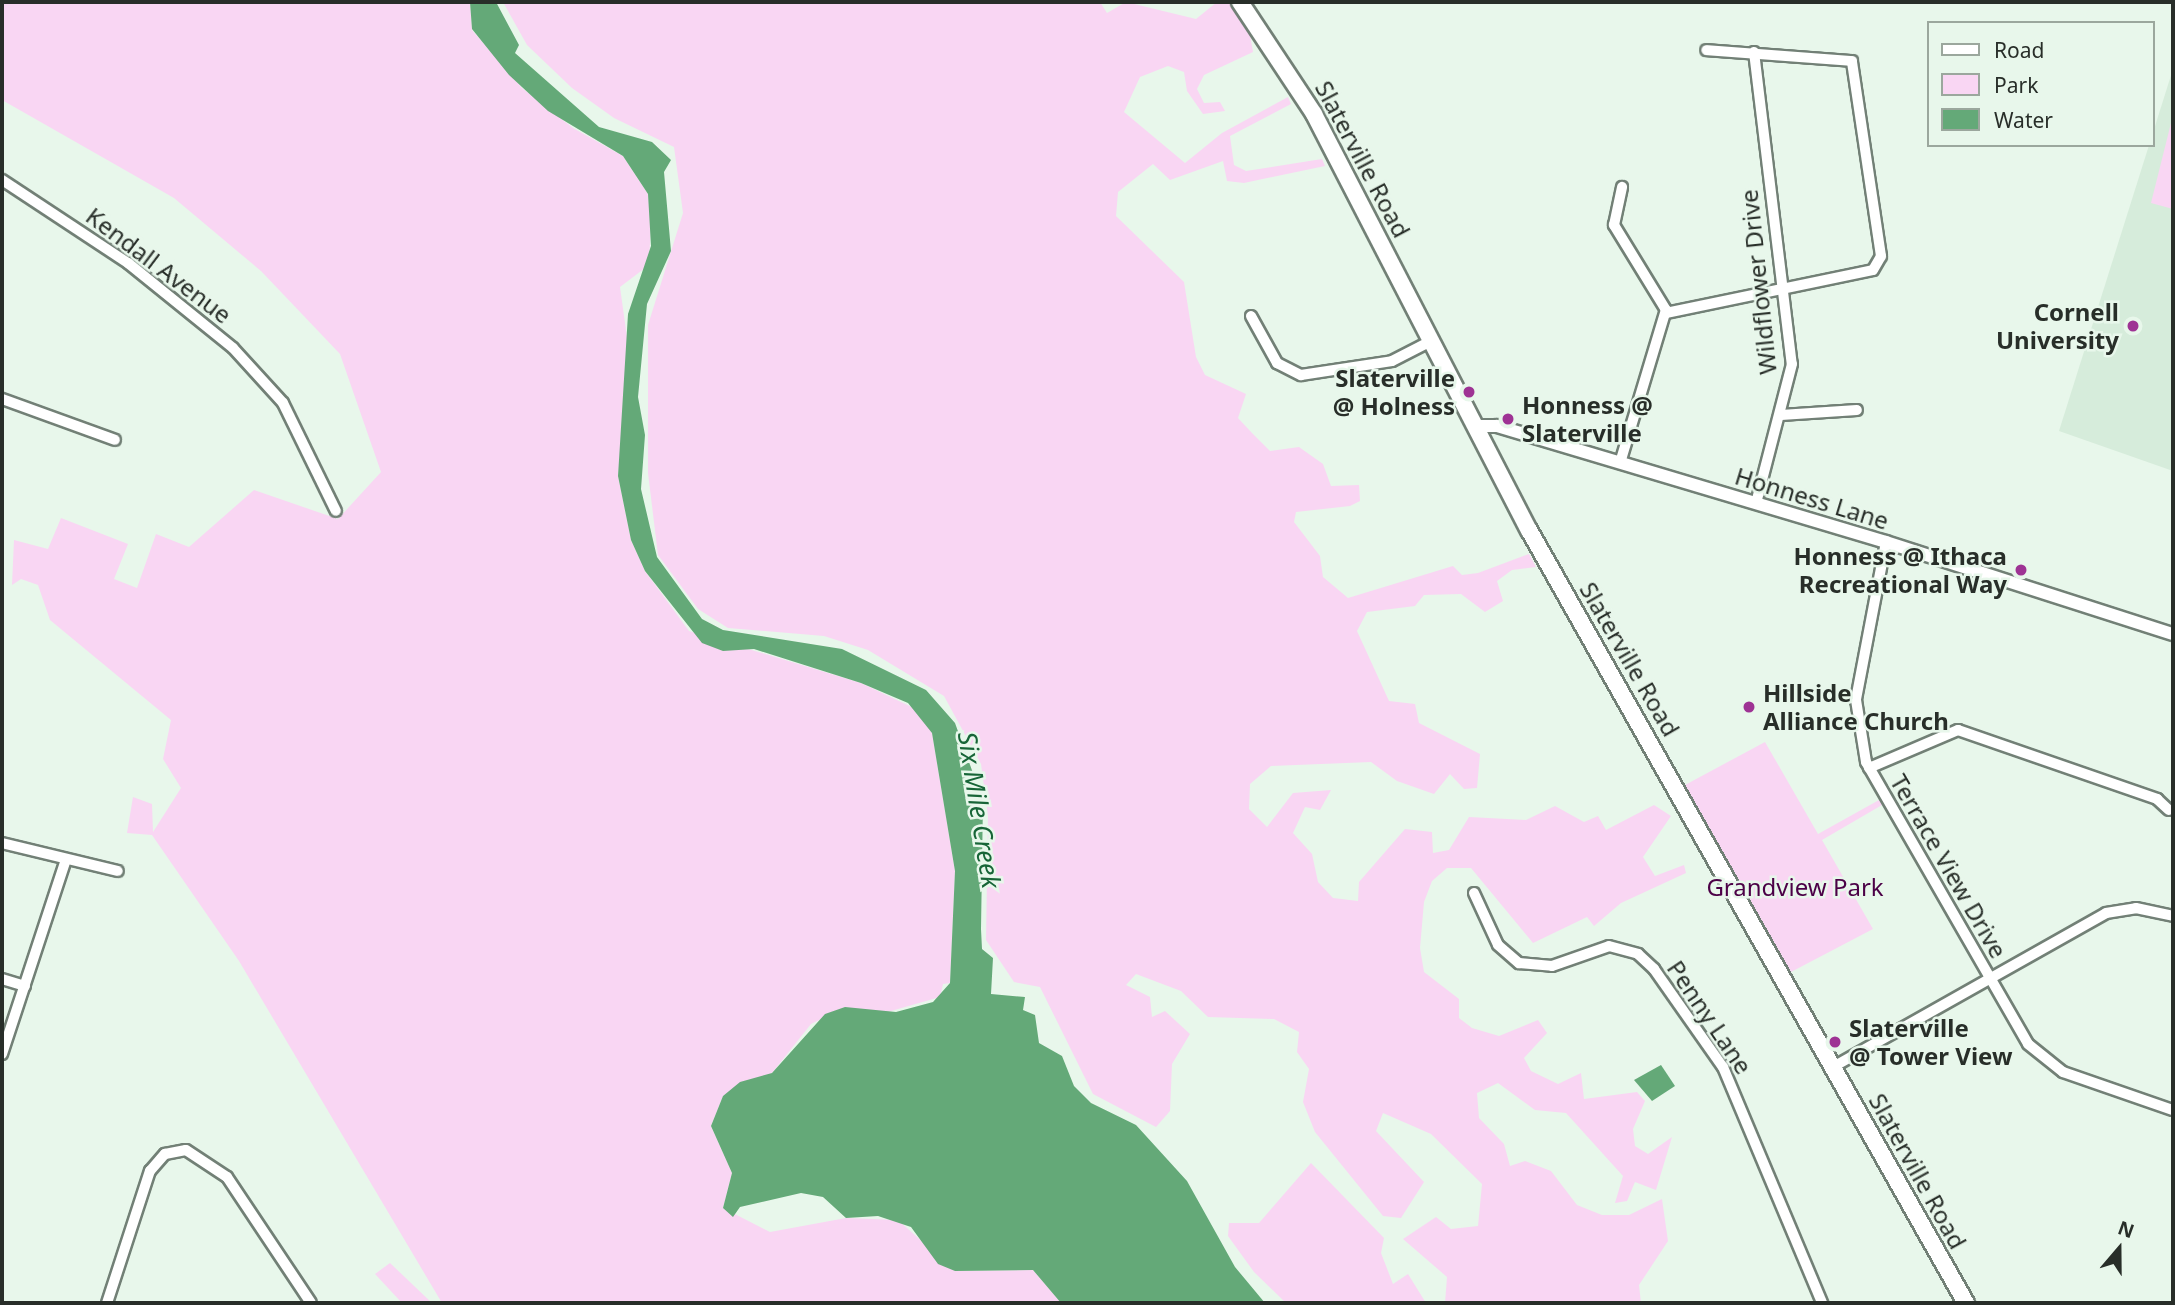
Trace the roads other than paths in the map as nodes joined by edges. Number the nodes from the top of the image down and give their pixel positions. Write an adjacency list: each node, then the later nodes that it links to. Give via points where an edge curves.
1 (1240, 2): 9 (highway, Slaterville Road, via 1314,114)
2 (1706, 50): 3 (street)
3 (1754, 52): 6 (street, Wildflower Drive); 6 (street, via 1844,57 1854,64 1881,256 1873,270)
4 (2, 180): 17 (street, Kendall Avenue, via 128,263 233,348 283,403)
5 (1622, 187): 7 (street, via 1614,225)
6 (1782, 289): 7 (street); 12 (street, Wildflower Drive, via 1792,364)
7 (1666, 313): 15 (street)
8 (1251, 316): 9 (street, via 1277,363 1301,375 1392,361)
9 (1433, 340): 13 (highway, Slaterville Road)
10 (2, 399): 14 (street)
11 (1857, 410): 12 (street)
12 (1781, 415): 16 (street, Wildflower Drive)
13 (1476, 426): 15 (street, Honness Lane, via 1497,426); 31 (highway, Slaterville Road)
14 (115, 440)
15 (1620, 463): 16 (street, Honness Lane)
16 (1756, 503): 18 (street, Honness Lane)
17 (336, 511)
18 (1886, 542): 19 (street, Honness Lane); 20 (street, Terrace View Drive, via 1855,714)
19 (2173, 634)
20 (1869, 768): 21 (street, via 1958,730 2157,799); 28 (street, Terrace View Drive)
21 (2169, 810)
22 (2, 843): 23 (street)
23 (66, 859): 24 (street); 29 (street)
24 (118, 871)
25 (1474, 893): 35 (street, Penny Lane, via 1498,945 1519,963 1552,966 1609,946 1638,954 1654,969 1723,1067)
26 (2173, 916): 28 (street, via 2136,908 2106,913)
27 (2, 979): 29 (street)
28 (1989, 979): 31 (street); 32 (street, Terrace View Drive, via 2018,1030 2047,1062)
29 (25, 986): 30 (street)
30 (2, 1054)
31 (1833, 1067): 36 (highway, Slaterville Road)
32 (2173, 1110)
33 (107, 1303): 34 (street, via 150,1171 165,1154 186,1150 227,1177)
34 (311, 1303)
35 (1822, 1303)
36 (1966, 1303)

